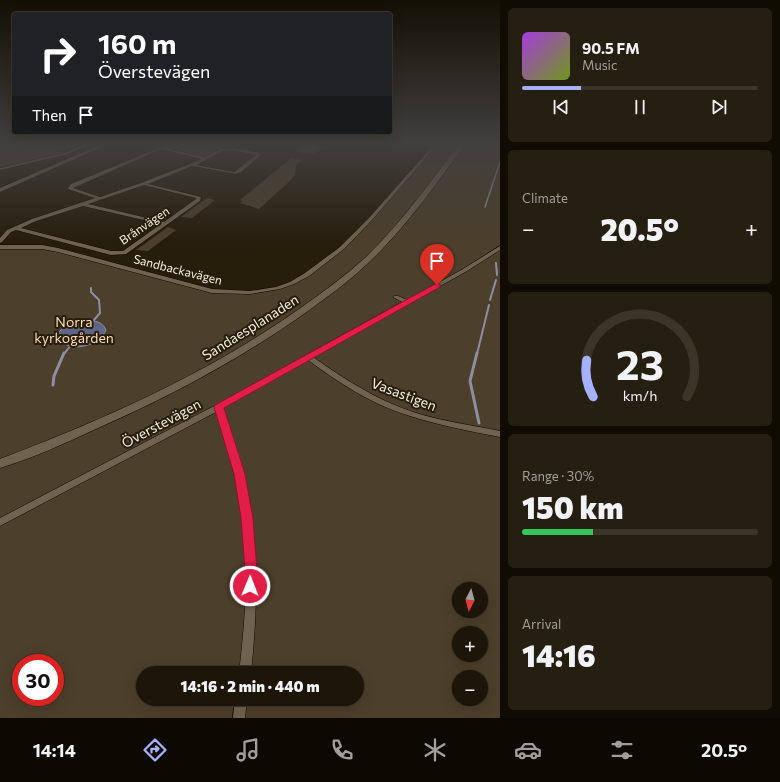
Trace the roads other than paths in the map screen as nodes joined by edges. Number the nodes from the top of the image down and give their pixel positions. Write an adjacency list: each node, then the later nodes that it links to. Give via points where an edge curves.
1 (31, 177): 7 (street)
2 (93, 177): 8 (street, via 70,188)
3 (162, 177): 6 (street)
4 (408, 177): 13 (street, Sandbackavägen, via 346,244 315,269 289,285 252,293 212,291 42,247)
5 (437, 177): 20 (main road, Sandaesplanaden, via 377,251 351,275 253,345 122,414)
6 (143, 184): 8 (street); 10 (street, Brånvägen, via 199,197)
7 (0, 190)
8 (100, 198): 9 (street)
9 (82, 204): 10 (street); 11 (street)
10 (165, 224): 11 (street, Brånvägen, via 129,250 118,253)
11 (16, 228): 12 (street, via 9,231)
12 (0, 241)
13 (0, 247)
14 (500, 248): 16 (street, Överstevägen)
15 (396, 297): 16 (street)
16 (406, 302): 17 (street, Överstevägen)
17 (308, 357): 18 (street, Överstevägen); 19 (street, Vasastigen, via 344,382 384,403 423,418)
18 (219, 407): 21 (street, Överstevägen); 22 (street, via 239,474 247,518 251,570)
19 (500, 434)
20 (0, 464)
21 (0, 522)
22 (246, 666)
23 (241, 706): 24 (street)
24 (239, 718)

